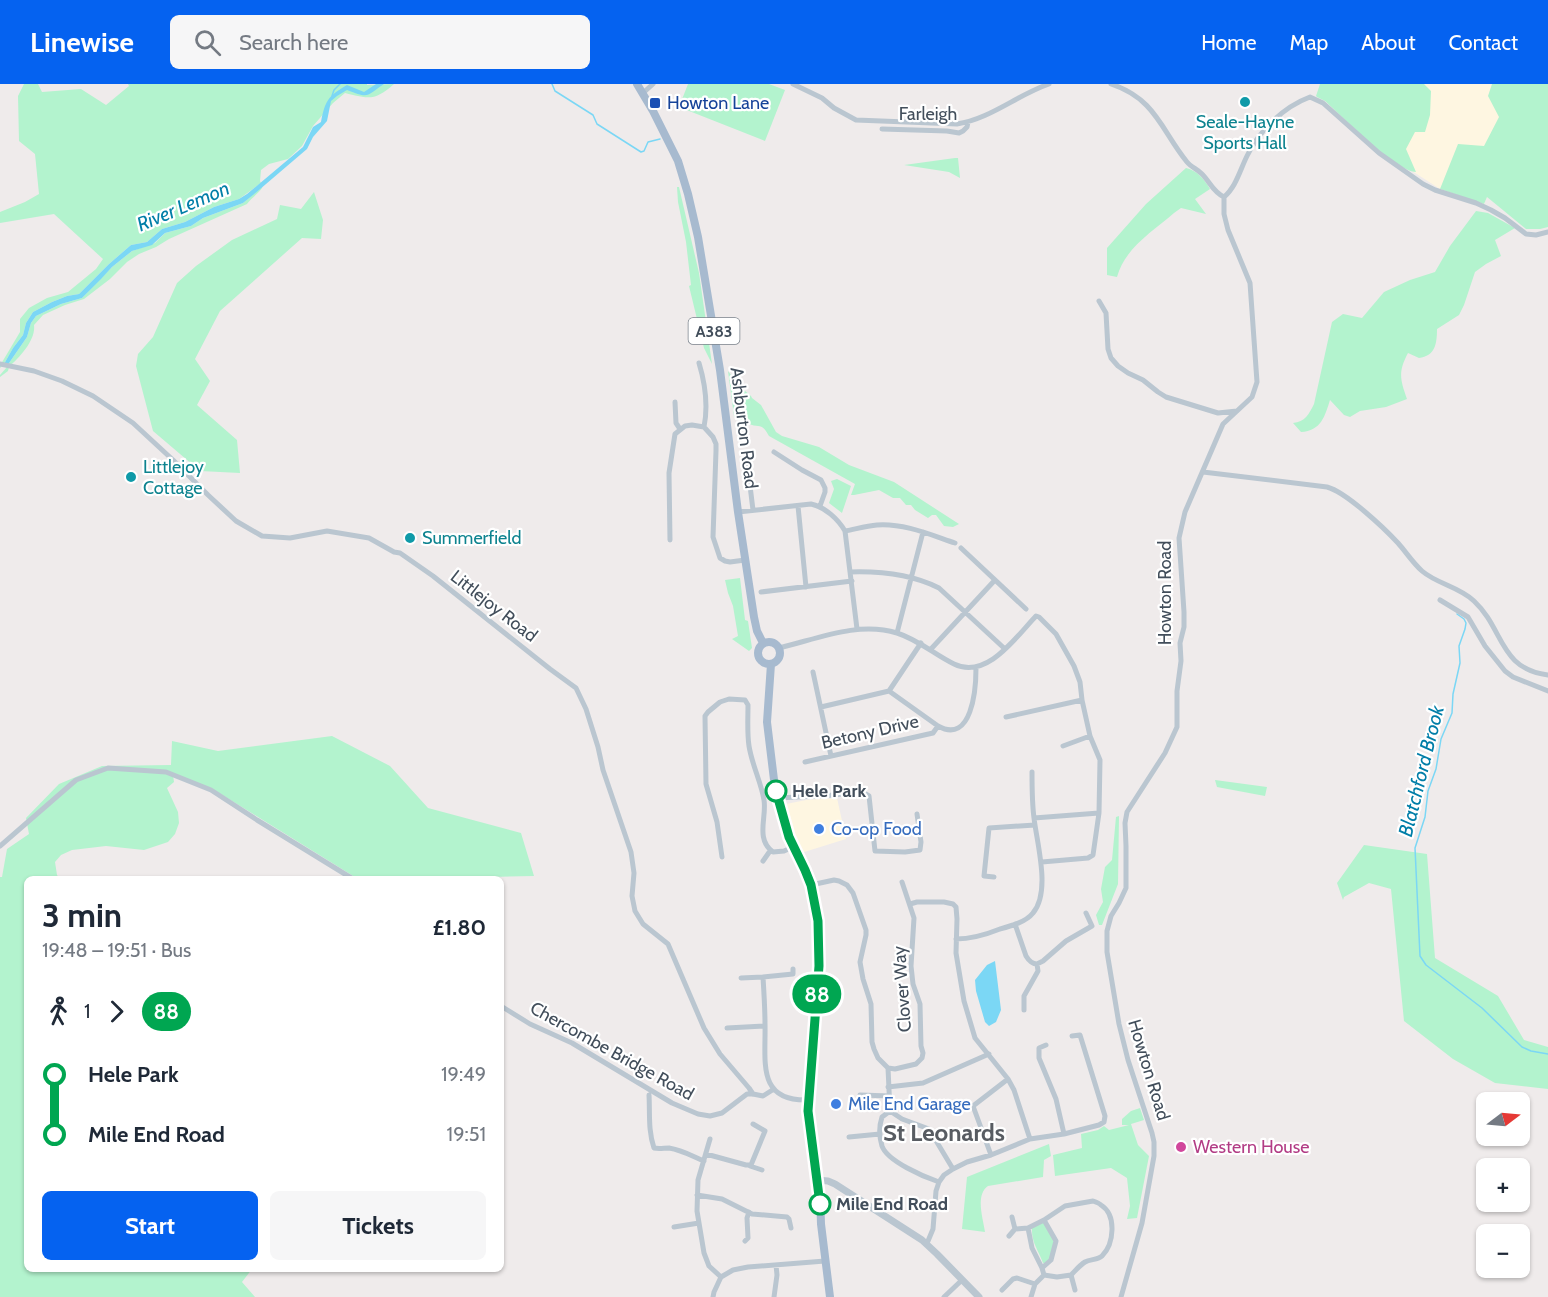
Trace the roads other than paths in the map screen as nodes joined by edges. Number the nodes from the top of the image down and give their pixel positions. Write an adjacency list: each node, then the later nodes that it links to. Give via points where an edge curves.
1 (637, 84): 6 (main road, Ashburton Road / A383)
2 (652, 84): 6 (street)
3 (793, 84): 7 (street, via 856,120)
4 (1049, 84): 7 (street)
5 (1111, 84): 9 (street, via 1143,101 1189,165)
6 (643, 93): 26 (main road, Ashburton Road / A383, via 678,161 698,237)
7 (968, 122): 8 (street, Farleigh, via 959,133)
8 (882, 129)
9 (1224, 197): 10 (street, via 1259,136 1287,108 1310,97 1323,103 1379,153 1423,184 1491,210 1526,234); 15 (street, Howton Road, via 1228,230 1250,283 1257,381 1252,397)
10 (1548, 232)
11 (1099, 301): 16 (street, via 1106,313 1108,349 1118,366 1166,397)
12 (699, 363): 18 (street, via 706,406)
13 (0, 364): 100 (street, Littlejoy Road, via 34,371 93,396 133,423 236,521 262,536 290,538 327,531 369,538 400,553 576,688 631,852 635,911 643,924 668,944 704,1028)
14 (675, 402): 19 (street)
15 (1237, 411): 16 (street); 17 (street, Howton Road)
16 (1218, 413): 17 (street)
17 (1223, 424): 22 (street, Howton Road)
18 (704, 427): 19 (street); 32 (street, via 716,444 713,531 717,550 725,561)
19 (680, 429): 29 (street, via 675,434 669,473)
20 (774, 452): 24 (street, via 821,480 825,492)
21 (746, 453): 25 (street)
22 (1203, 472): 52 (street, via 1327,487 1341,493 1384,529 1424,572 1473,599 1519,664); 148 (street, Howton Road, via 1185,512 1179,538 1184,627 1177,727 1127,812 1126,888 1107,931 1119,1024 1154,1142 1142,1223)
23 (798, 506): 24 (street); 25 (street); 37 (street)
24 (820, 506): 27 (street)
25 (753, 510): 26 (street)
26 (738, 512): 32 (main road, Ashburton Road / A383)
27 (845, 531): 28 (street, via 880,524); 33 (street)
28 (923, 532): 30 (street); 34 (street)
29 (670, 540)
30 (955, 543)
31 (961, 548): 35 (street)
32 (745, 560): 44 (main road, Ashburton Road / A383, via 757,631)
33 (850, 572): 34 (street, via 877,571); 36 (street)
34 (911, 578): 41 (street, via 939,588); 43 (street)
35 (995, 580): 40 (street); 41 (street)
36 (852, 581): 37 (street); 42 (street)
37 (806, 587): 38 (street)
38 (761, 592)
39 (1440, 600): 54 (street, via 1468,617 1505,671)
40 (1026, 609)
41 (964, 611): 47 (street); 48 (street)
42 (856, 629): 43 (street); 46 (street)
43 (897, 633): 45 (street)
44 (763, 643): 46 (main road, via 771,642); 49 (main road, Ashburton Road / A383, via 758,656 762,662)
45 (921, 643): 47 (street); 53 (street)
46 (779, 648): 49 (main road, Ashburton Road / A383, via 779,659)
47 (931, 649): 50 (street, via 956,665)
48 (1005, 649): 50 (street, via 996,659); 55 (street, via 1039,617 1056,634 1074,666)
49 (771, 664): 64 (main road, Ashburton Road / A383, via 766,722)
50 (976, 668): 58 (street, Betony Drive, via 969,717 955,729)
51 (813, 672): 56 (street)
52 (1548, 675)
53 (890, 691): 56 (street); 58 (street)
54 (1548, 691)
55 (1082, 700): 57 (street); 59 (street)
56 (821, 707): 61 (street)
57 (1006, 717)
58 (938, 726): 61 (street, Betony Drive, via 933,733)
59 (1090, 736): 60 (street); 65 (street, via 1100,760)
60 (1064, 746)
61 (831, 756): 62 (street, Betony Drive)
62 (805, 762)
63 (1032, 772): 67 (street)
64 (778, 798): 66 (street, via 864,793 869,796 875,851 920,849); 70 (main road, Ashburton Road / A383)
65 (1100, 813): 67 (street); 74 (street, via 1091,857)
66 (917, 814)
67 (1034, 818): 68 (street)
68 (1035, 825): 74 (street); 76 (street, via 989,828 984,876)
69 (0, 846): 75 (street, via 76,780 108,768 166,772 211,790)
70 (793, 847): 71 (street); 78 (main road, Ashburton Road / A383)
71 (770, 851): 72 (street, via 762,833 764,801 748,738 748,705 745,700 729,699 705,716 706,784); 73 (street)
72 (723, 857)
73 (763, 861)
74 (1042, 862): 81 (street, via 1041,900 1032,914)
75 (348, 876)
76 (994, 877)
77 (902, 882): 79 (street, Clover Way)
78 (811, 885): 96 (street, via 839,881 853,893 866,930 860,962 871,1004 872,1042 878,1058); 104 (main road, Ashburton Road / A383, via 819,953)
79 (910, 904): 82 (street, via 953,904); 96 (street, Clover Way, via 914,918 911,966 920,1004 923,1053 916,1064)
80 (1086, 913): 83 (street, via 1092,926)
81 (1015, 924): 82 (street, via 980,937); 83 (street, via 1026,956)
82 (956, 939): 95 (street, via 964,1001 975,1038)
83 (1037, 964): 88 (street, via 1038,971 1024,996)
84 (793, 969): 85 (street, via 793,974)
85 (763, 977): 86 (street); 89 (street)
86 (741, 978)
87 (504, 1007): 100 (street, Chercombe Bridge Road, via 698,1114 722,1113 747,1094)
88 (1024, 1010)
89 (765, 1026): 90 (street); 99 (street, via 765,1074)
90 (727, 1028)
91 (1087, 1033): 92 (street)
92 (1080, 1035): 93 (street); 108 (street, via 1105,1116 1099,1125)
93 (1072, 1036)
94 (1046, 1045): 108 (street, via 1040,1048 1039,1058)
95 (989, 1054): 97 (street); 98 (street, via 923,1083)
96 (888, 1068): 98 (street)
97 (1008, 1079): 111 (street); 113 (street, via 973,1106)
98 (888, 1087): 103 (street)
99 (774, 1089): 100 (street, Chercombe Bridge Road, via 763,1096); 104 (street, via 794,1100)
100 (753, 1094)
101 (649, 1095): 114 (street, via 654,1148 669,1148)
102 (860, 1095): 103 (street)
103 (890, 1096): 105 (street)
104 (809, 1100): 118 (main road, Ashburton Road / A383)
105 (890, 1111): 107 (street, via 882,1117); 116 (street, via 929,1129)
106 (753, 1124): 115 (street, via 765,1131)
107 (880, 1134): 109 (street); 119 (street, via 882,1148 891,1157)
108 (1065, 1134): 111 (street)
109 (849, 1137)
110 (710, 1139): 112 (street)
111 (1030, 1139): 113 (street)
112 (706, 1154): 114 (street); 115 (street)
113 (991, 1155): 116 (street)
114 (704, 1161): 120 (street)
115 (749, 1166): 117 (street)
116 (953, 1169): 119 (street)
117 (762, 1170)
118 (818, 1180): 132 (main road, Ashburton Road / A383); 138 (street, via 835,1184 922,1240)
119 (939, 1182): 131 (street)
120 (697, 1194): 121 (street, via 722,1199); 124 (street)
121 (749, 1212): 126 (street, via 787,1217); 130 (street)
122 (1012, 1217): 128 (street)
123 (1044, 1220): 127 (street); 134 (street, via 1056,1241 1052,1260); 136 (street, via 1065,1206 1093,1201 1107,1210 1113,1231 1108,1246 1101,1257 1083,1263)
124 (699, 1223): 125 (street); 137 (street, via 706,1260)
125 (674, 1227)
126 (791, 1228)
127 (1028, 1228): 128 (street); 134 (street)
128 (1015, 1229): 129 (street)
129 (1010, 1236)
130 (745, 1241)
131 (928, 1241)
132 (825, 1261): 133 (street); 144 (main road, Ashburton Road / A383)
133 (776, 1264): 137 (street, via 739,1268); 143 (street)
134 (1042, 1268): 135 (street)
135 (1044, 1275): 136 (street); 139 (street)
136 (1071, 1275): 141 (street)
137 (721, 1277): 142 (street)
138 (962, 1280): 145 (street); 146 (street)
139 (1035, 1284): 140 (street, via 1013,1279); 147 (street)
140 (1002, 1290)
141 (1076, 1290)
142 (713, 1297)
143 (774, 1297)
144 (830, 1297)
145 (944, 1297)
146 (979, 1297)
147 (1031, 1297)
148 (1121, 1297)

